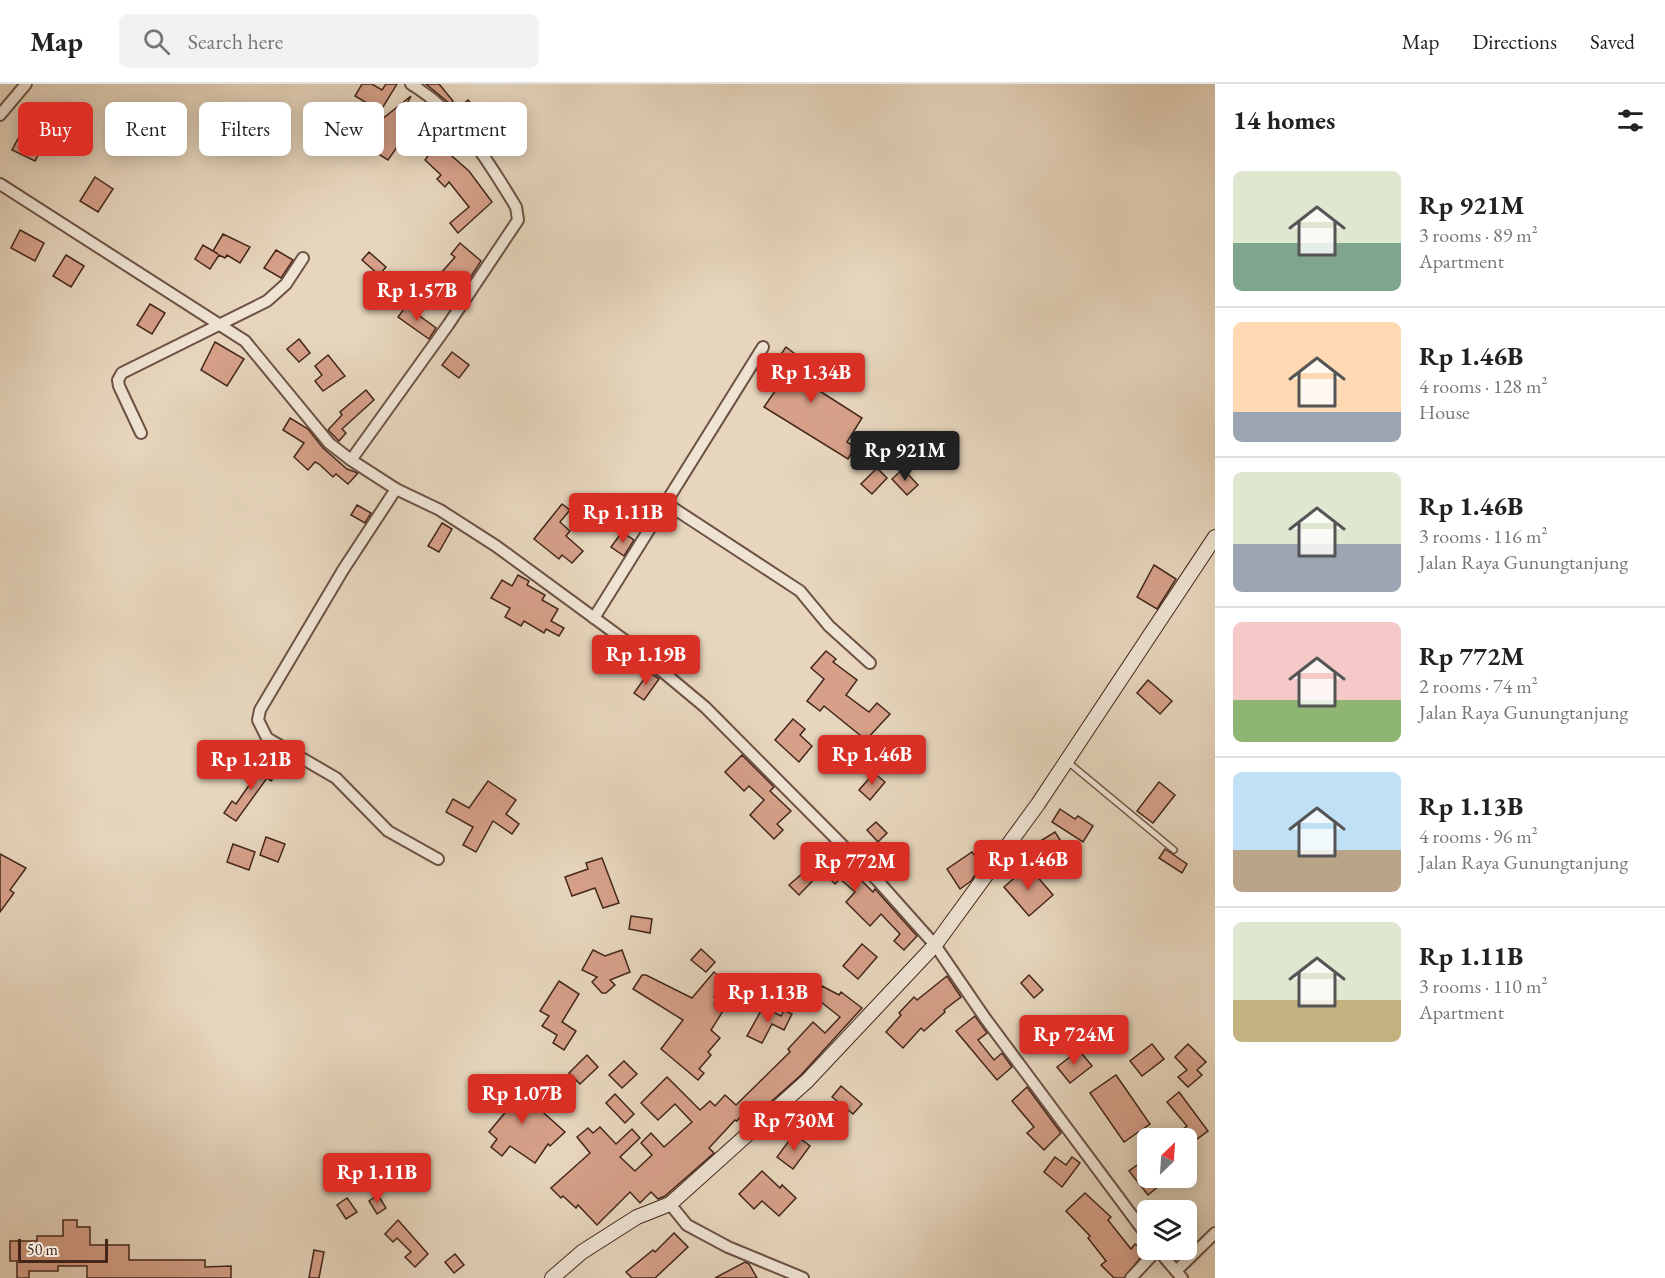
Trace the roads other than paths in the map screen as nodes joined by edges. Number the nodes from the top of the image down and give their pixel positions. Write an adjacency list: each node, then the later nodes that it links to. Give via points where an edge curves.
1 (26, 84): 3 (street)
2 (411, 84): 9 (street, via 442,105 469,134 516,207 518,220)
3 (0, 115)
4 (0, 184): 6 (street)
5 (303, 258): 6 (street, via 273,297)
6 (222, 325): 8 (street, via 119,377 119,386); 9 (street, via 245,341 330,443)
7 (763, 347): 11 (street)
8 (141, 433)
9 (351, 460): 10 (street)
10 (396, 489): 13 (street, via 440,510 496,546); 17 (street, via 343,570 260,710 258,720 261,730 276,745 336,778 388,831)
11 (667, 504): 13 (street); 14 (street, via 800,591 829,626)
12 (1215, 537): 15 (main road)
13 (594, 618): 18 (street, via 705,707 878,881)
14 (870, 663)
15 (1066, 761): 16 (lane); 18 (main road)
16 (1174, 850)
17 (438, 858)
18 (935, 945): 19 (main road, via 807,1081); 20 (street)
19 (670, 1204): 25 (main road, via 637,1217 582,1252); 26 (street, via 687,1225)
20 (1137, 1222)
21 (1215, 1233): 24 (street)
22 (1148, 1260): 27 (street)
23 (1166, 1260): 24 (street)
24 (1179, 1274)
25 (552, 1278)
26 (803, 1278)
27 (1131, 1278)

